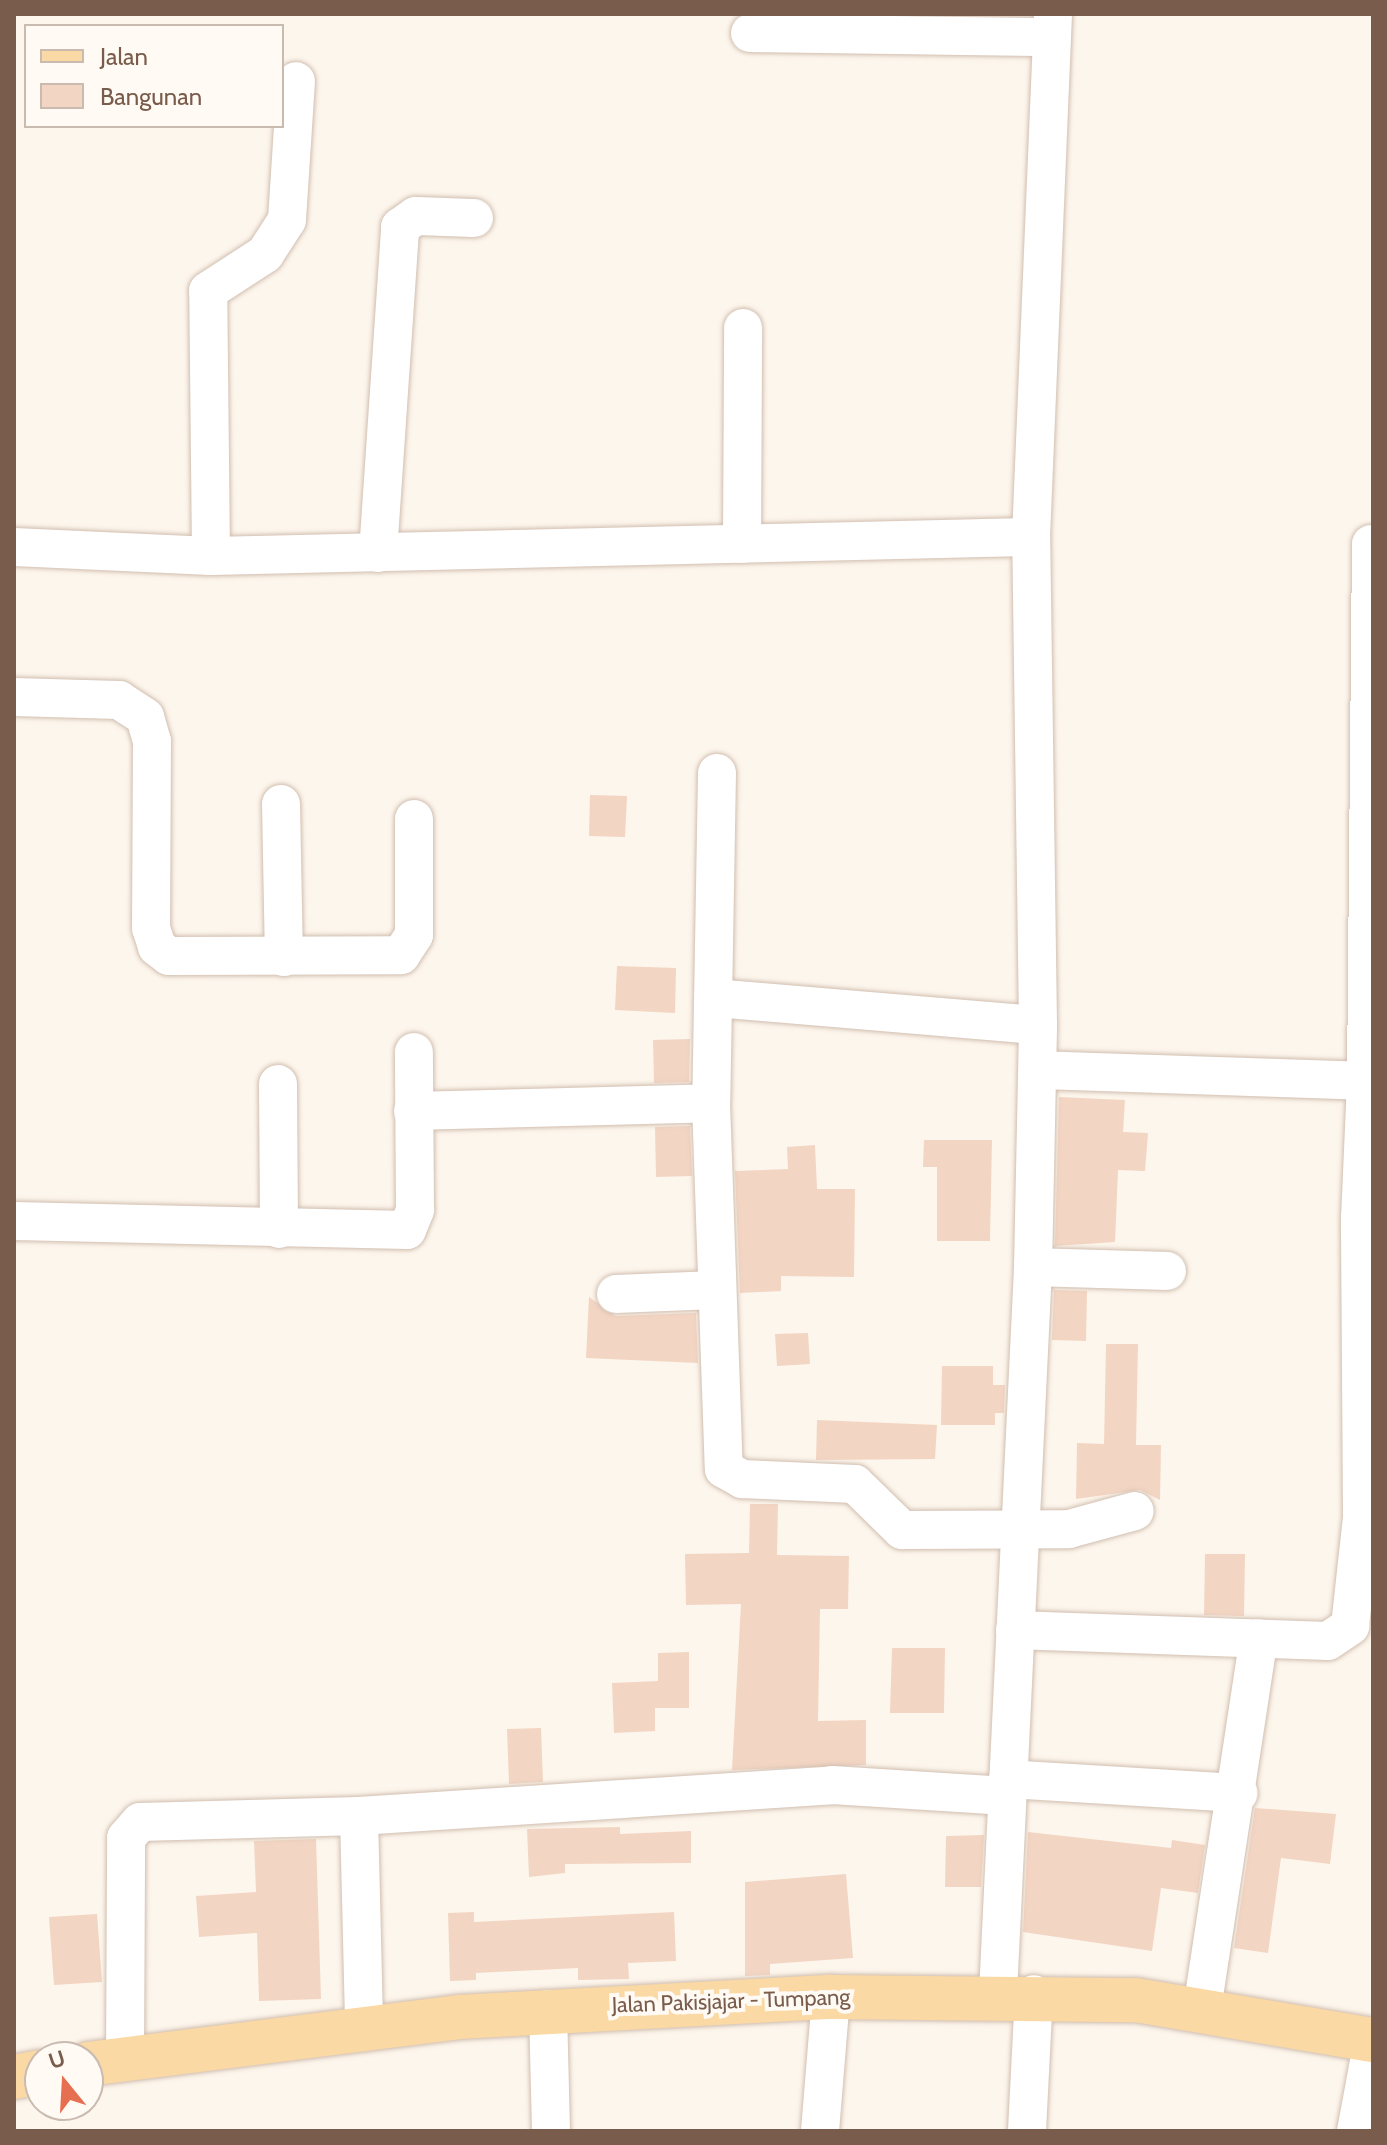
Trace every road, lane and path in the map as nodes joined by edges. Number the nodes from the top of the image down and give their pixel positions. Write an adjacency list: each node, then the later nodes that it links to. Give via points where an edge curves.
1 (1053, 25): 2 (street); 6 (street)
2 (750, 33)
3 (296, 81): 11 (street, via 287,220 265,254 208,291)
4 (474, 218): 10 (street, via 416,216 400,227)
5 (743, 328): 7 (street)
6 (1031, 537): 7 (street); 18 (street)
7 (742, 544): 10 (street)
8 (1371, 544): 21 (street)
9 (14, 547): 11 (street)
10 (378, 553): 11 (street)
11 (211, 556)
12 (14, 697): 16 (street, via 119,700 145,717 152,741 150,916 162,953)
13 (717, 773): 17 (street)
14 (281, 804): 16 (street)
15 (414, 819): 16 (street, via 409,950 376,959)
16 (284, 957)
17 (714, 998): 18 (street); 23 (street)
18 (1038, 1025): 20 (street)
19 (414, 1052): 24 (street)
20 (1038, 1070): 21 (street); 27 (street)
21 (1369, 1081): 32 (street)
22 (278, 1084): 26 (street)
23 (711, 1103): 24 (street); 29 (street)
24 (413, 1111): 26 (street, via 411,1227)
25 (14, 1221): 26 (street)
26 (279, 1229)
27 (1033, 1267): 28 (street); 33 (street)
28 (1167, 1271)
29 (715, 1290): 30 (street); 33 (street, via 719,1454 731,1477 855,1484 902,1530)
30 (616, 1294)
31 (1135, 1511): 33 (street, via 1084,1528)
32 (1367, 1518): 35 (street, via 1354,1612 1344,1634 1328,1641)
33 (1017, 1527): 34 (street)
34 (1015, 1630): 35 (street); 36 (street)
35 (1259, 1638): 37 (street)
36 (1008, 1787): 37 (street); 38 (street, via 832,1785); 39 (street)
37 (1239, 1793): 42 (street)
38 (359, 1816): 43 (street); 45 (street, via 152,1820 129,1827)
39 (1016, 1994): 40 (main road, Jalan Pakisjajar - Tumpang); 42 (main road, Jalan Pakisjajar - Tumpang); 48 (street)
40 (831, 1997): 41 (main road, Jalan Pakisjajar - Tumpang); 47 (street)
41 (548, 2009): 43 (main road, Jalan Pakisjajar - Tumpang); 46 (street)
42 (1202, 2009): 44 (main road, Jalan Pakisjajar - Tumpang)
43 (364, 2028): 45 (main road, Jalan Pakisjajar - Tumpang)
44 (1373, 2040): 49 (street)
45 (107, 2061)
46 (551, 2131)
47 (820, 2131)
48 (1027, 2131)
49 (1356, 2131)

